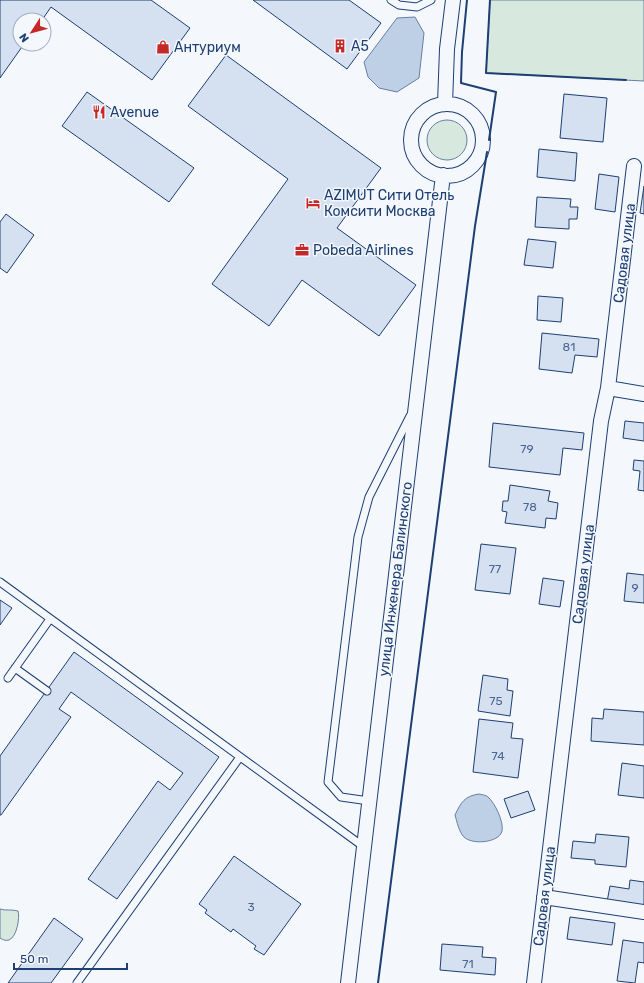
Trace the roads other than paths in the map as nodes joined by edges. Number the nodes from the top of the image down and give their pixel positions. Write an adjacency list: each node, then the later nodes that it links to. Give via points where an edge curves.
1 (392, 0): 2 (lane, via 398,5 417,7)
2 (431, 0)
3 (453, 0): 4 (street, via 447,49)
4 (445, 104): 6 (street, via 433,107 422,114 411,136 414,154 421,164 431,172); 6 (street, via 468,111 477,120 482,138 479,156 471,166 455,174)
5 (634, 166): 7 (street, Садовая улица)
6 (443, 175): 9 (street, улица Инженера Балинского)
7 (608, 388): 8 (street); 18 (street, Садовая улица, via 601,421)
8 (644, 394)
9 (416, 406): 16 (street, улица Инженера Балинского); 16 (lane, via 369,497 358,537 328,782 341,797)
10 (0, 582): 11 (lane)
11 (50, 619): 12 (lane); 15 (lane)
12 (15, 668): 13 (lane); 14 (lane)
13 (8, 678)
14 (47, 691)
15 (240, 757): 17 (lane); 20 (lane)
16 (370, 801): 17 (street, улица Инженера Балинского)
17 (364, 847): 21 (street, улица Инженера Балинского)
18 (544, 897): 19 (street); 22 (street, Садовая улица)
19 (644, 912)
20 (77, 983)
21 (348, 983)
22 (534, 983)

